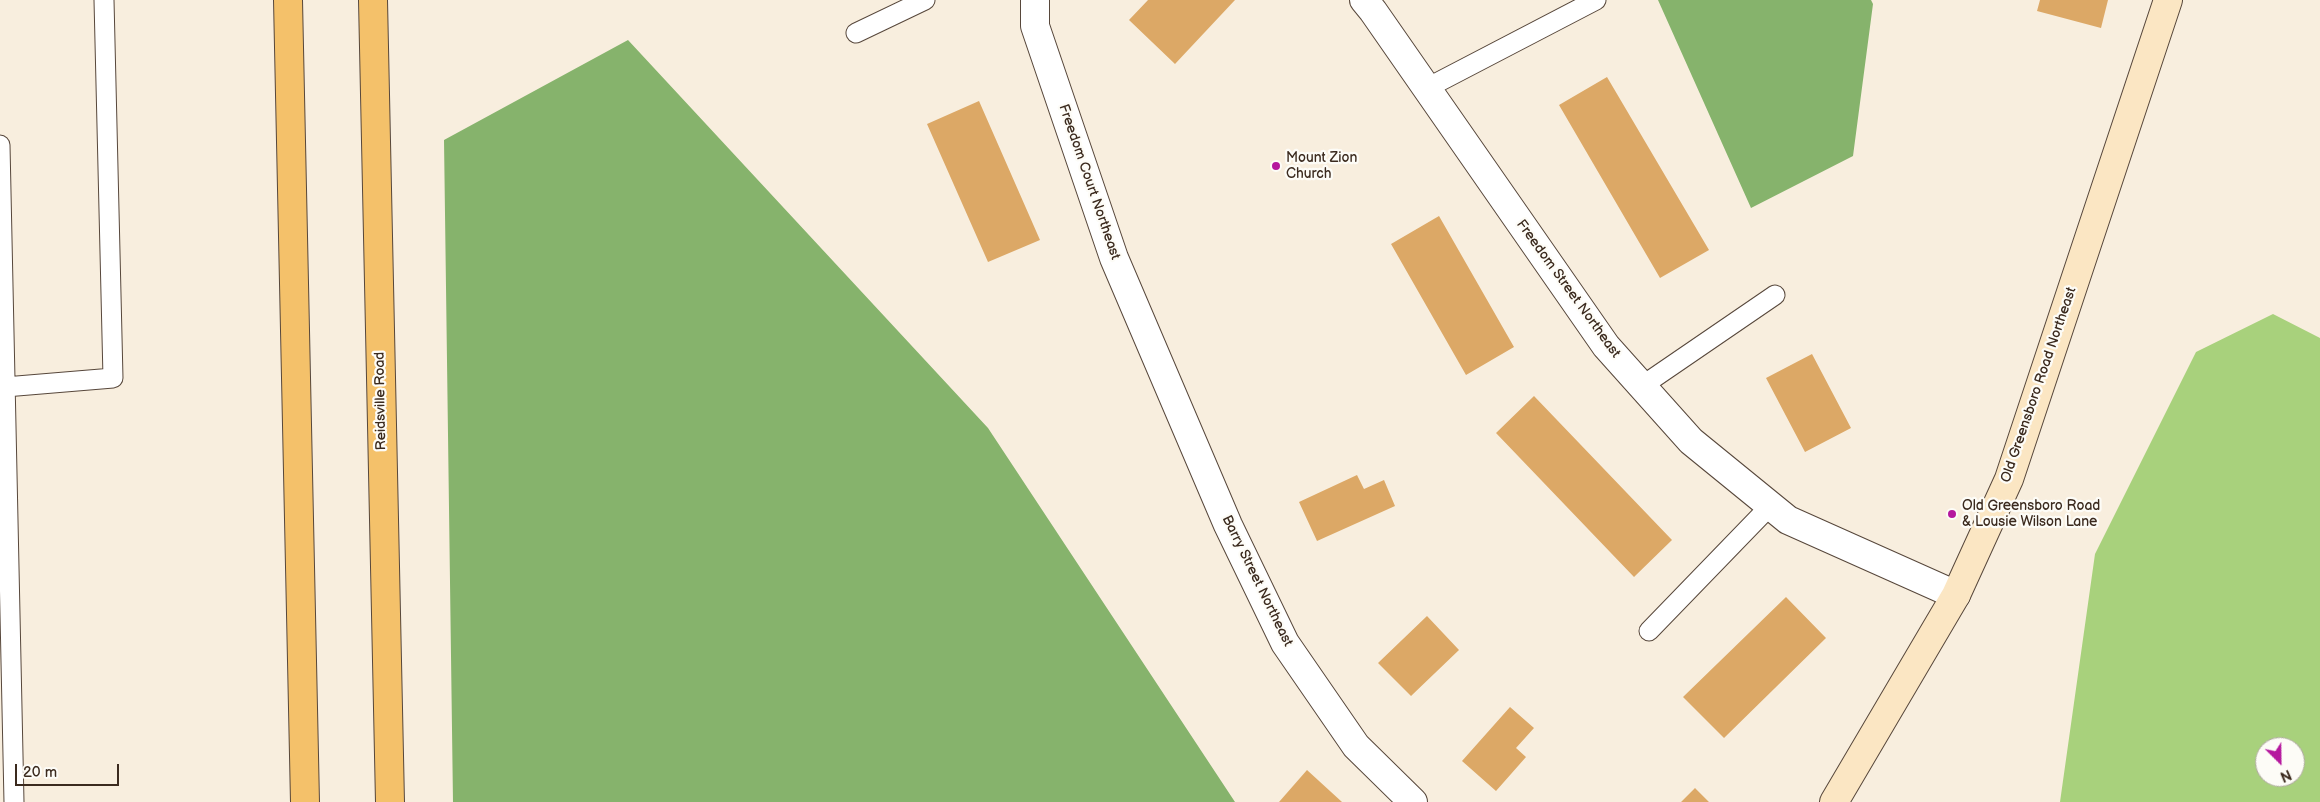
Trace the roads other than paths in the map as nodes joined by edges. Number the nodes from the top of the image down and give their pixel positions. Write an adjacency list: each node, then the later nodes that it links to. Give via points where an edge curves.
1 (104, 0): 16 (lane, via 114,378)
2 (288, 0): 21 (highway)
3 (373, 0): 22 (highway, Reidsville Road)
4 (925, 0): 9 (lane)
5 (1364, 0): 10 (street, Freedom Street Northeast)
6 (1596, 0): 10 (lane)
7 (2168, 0): 18 (street, Old Greensboro Road Northeast, via 2009,479)
8 (1037, 1): 14 (street, Freedom Court Northeast, via 1035,26 1114,258)
9 (856, 33)
10 (1427, 88): 15 (street, Freedom Street Northeast, via 1606,346)
11 (0, 145): 13 (lane)
12 (1774, 294): 15 (lane)
13 (2, 332): 16 (lane)
14 (1158, 360): 23 (street, Barry Street Northeast, via 1228,525 1285,643 1356,746)
15 (1642, 386): 17 (street, Freedom Street Northeast, via 1691,441)
16 (5, 387): 20 (lane)
17 (1770, 506): 18 (street, Freedom Street Northeast, via 1788,520); 19 (lane)
18 (1956, 595): 24 (street, Old Greensboro Road Northeast)
19 (1649, 631)
20 (14, 802)
21 (305, 802)
22 (390, 802)
23 (1413, 802)
24 (1834, 802)

